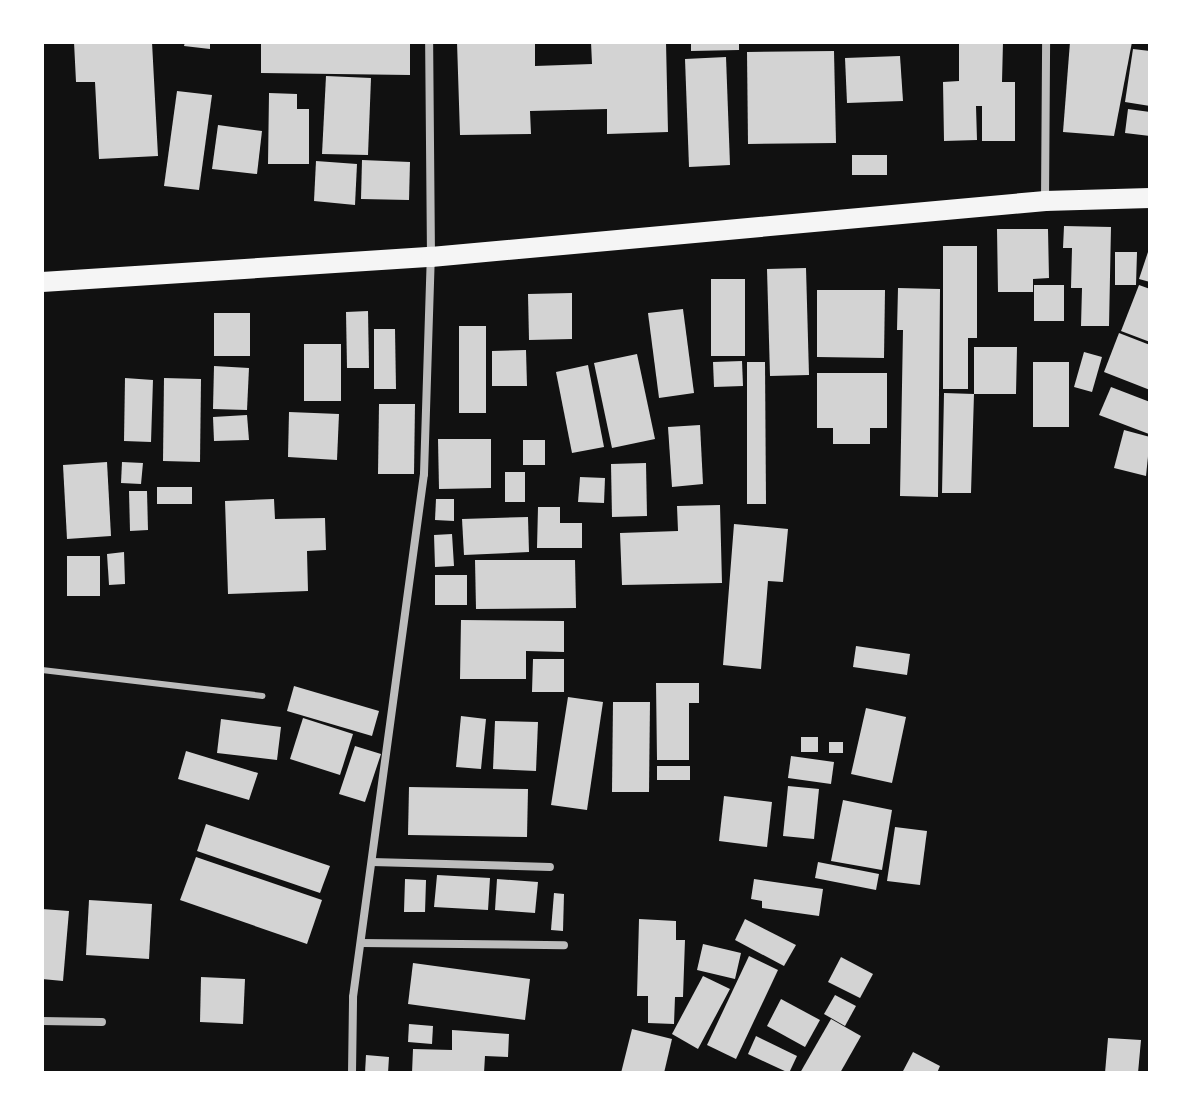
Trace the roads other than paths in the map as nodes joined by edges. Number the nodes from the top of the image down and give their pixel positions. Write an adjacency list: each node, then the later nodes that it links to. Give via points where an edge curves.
1 (429, 42): 5 (street)
2 (1046, 42): 4 (street)
3 (1150, 198): 4 (main road)
4 (1045, 201): 5 (main road)
5 (431, 257): 6 (main road); 9 (street, via 424,474)
6 (42, 282)
7 (42, 670): 8 (lane)
8 (262, 696)
9 (372, 862): 10 (street); 11 (street)
10 (550, 867)
11 (361, 943): 12 (street); 15 (street, via 353,997)
12 (564, 945)
13 (42, 1021): 14 (street)
14 (102, 1022)
15 (352, 1073)

